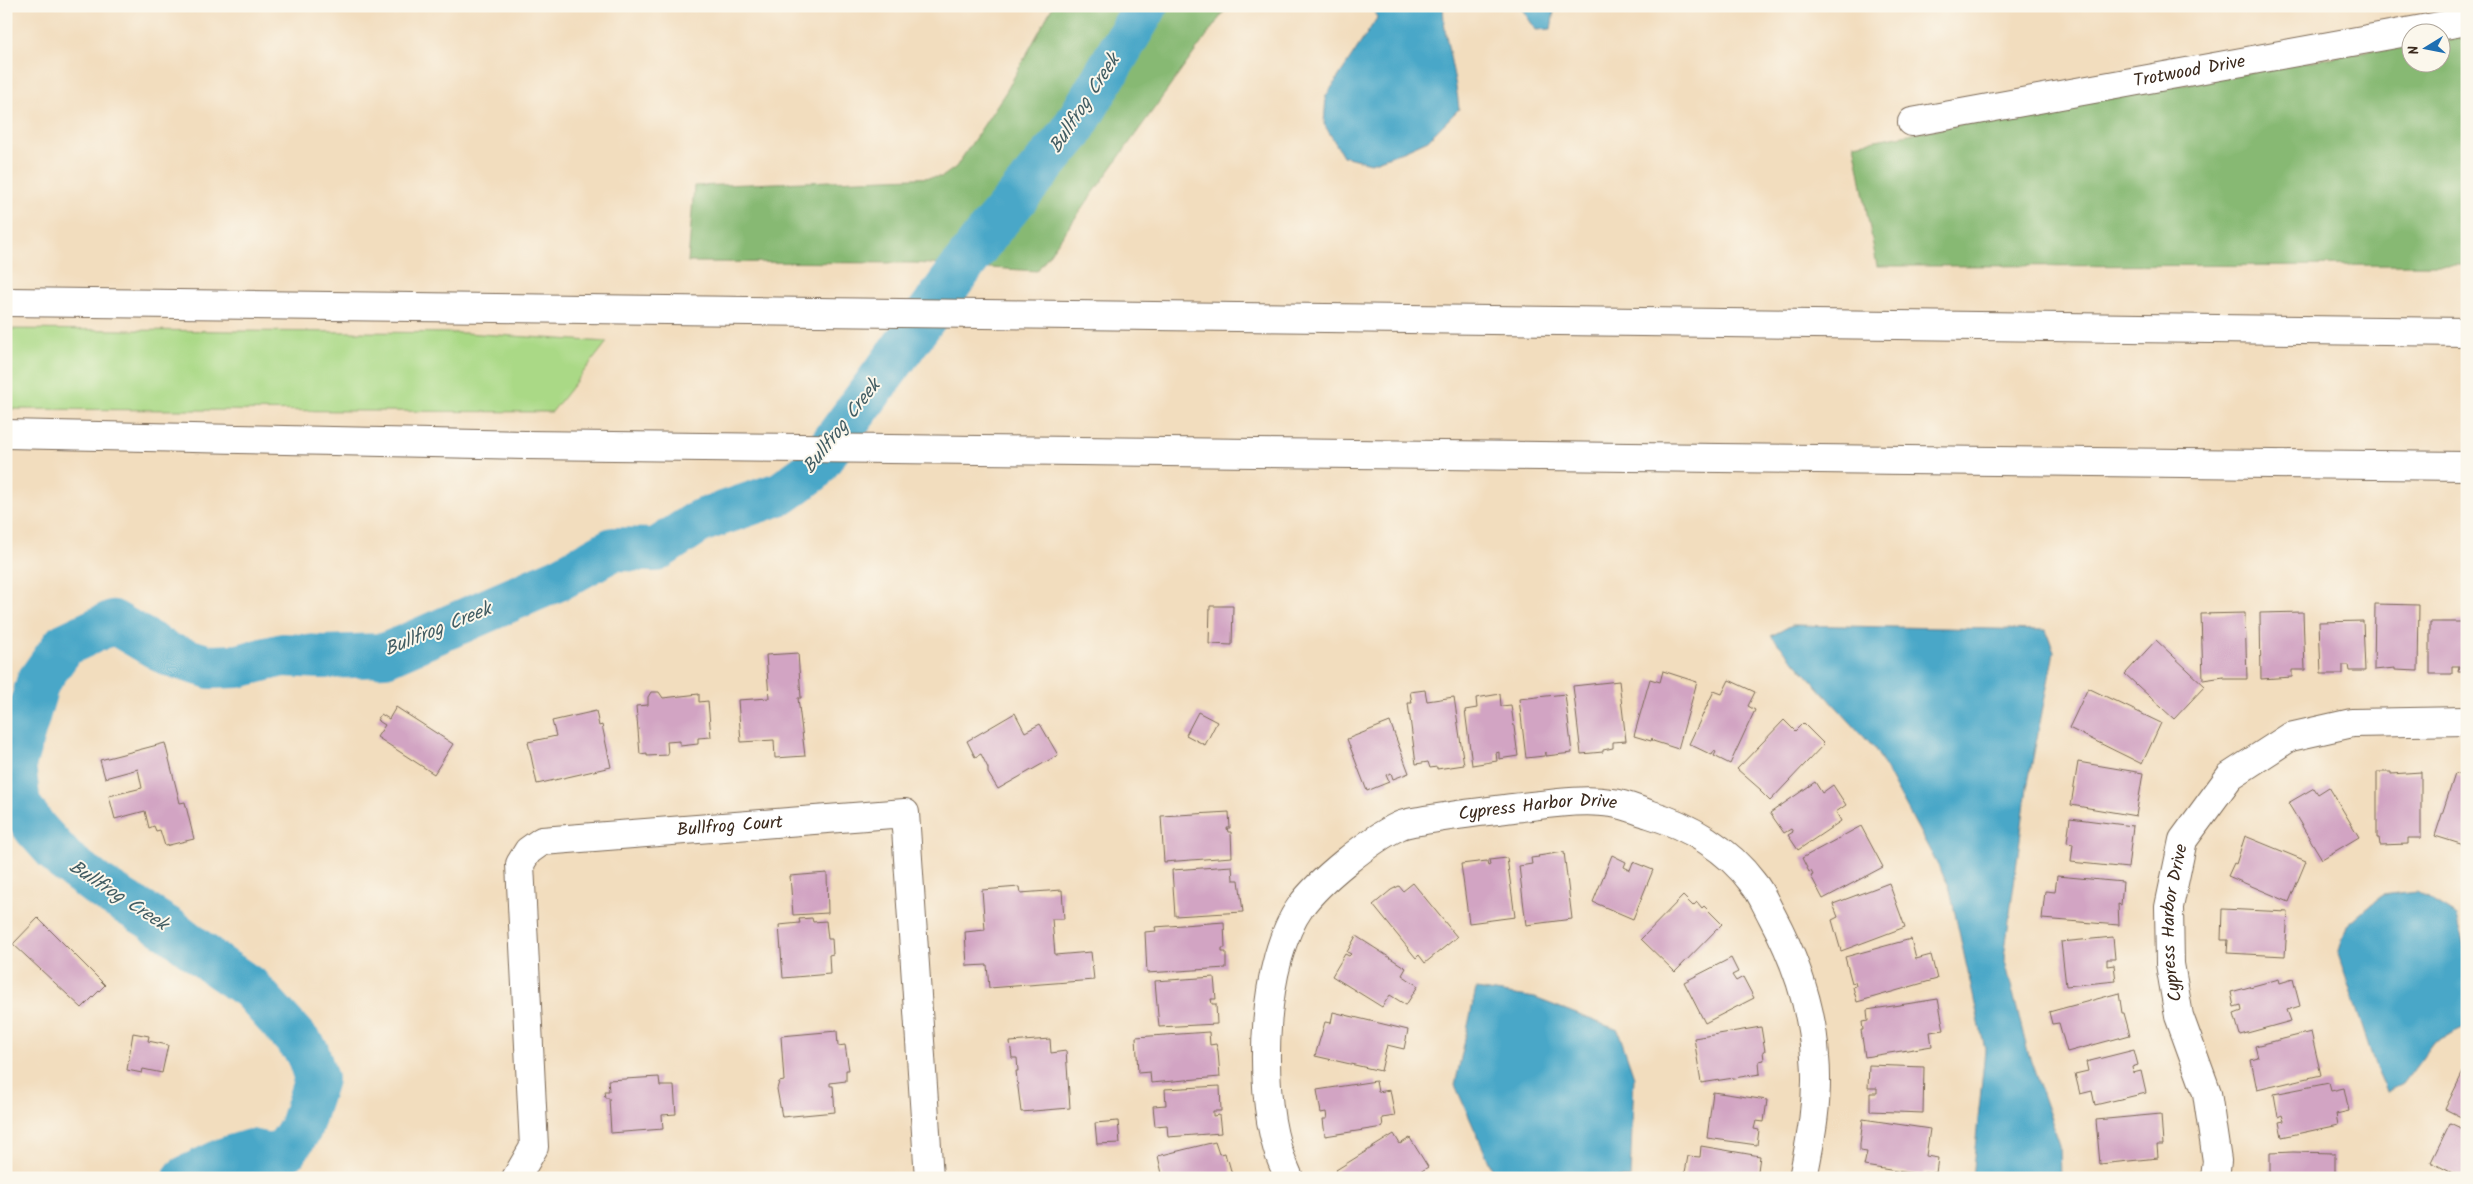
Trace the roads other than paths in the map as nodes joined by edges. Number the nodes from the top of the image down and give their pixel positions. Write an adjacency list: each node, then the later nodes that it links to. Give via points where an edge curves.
1 (2467, 21): 2 (main road, Trotwood Drive)
2 (1912, 122)
3 (6, 302): 4 (main road)
4 (2467, 332)
5 (6, 434): 6 (main road, via 525,445)
6 (2467, 466)
7 (2467, 721): 12 (main road, Cypress Harbor Drive, via 2352,723 2290,737 2230,776 2184,840 2169,907 2170,964 2180,1016 2207,1093 2217,1161)
8 (516, 1178): 9 (main road, Bullfrog Court, via 534,1147 520,864 528,851 542,841 905,813)
9 (929, 1178)
10 (1289, 1178): 11 (main road, Cypress Harbor Drive, via 1275,1140 1265,1058 1271,992 1281,946 1301,906 1327,878 1400,825 1443,816 1603,802 1613,802 1662,818 1704,838 1739,866 1766,904 1801,981 1812,1029 1816,1091)
11 (1803, 1178)
12 (2215, 1178)

